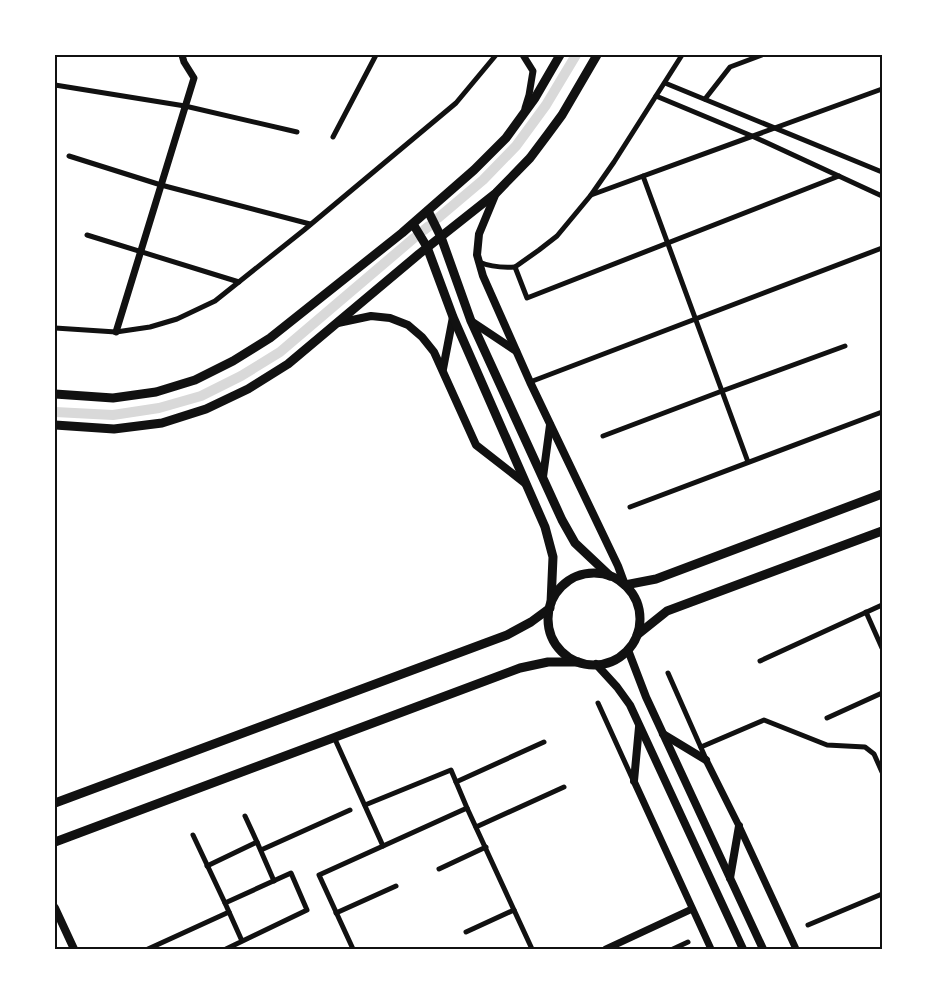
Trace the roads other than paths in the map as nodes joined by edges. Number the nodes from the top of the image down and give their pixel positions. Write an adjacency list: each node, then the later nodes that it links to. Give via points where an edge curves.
1 (182, 55): 14 (street, via 194,78)
2 (376, 55): 19 (street)
3 (496, 55): 29 (street, via 456,103)
4 (523, 55): 15 (street, via 533,71)
5 (560, 55): 15 (main road)
6 (597, 55): 25 (main road, via 562,115 530,158)
7 (682, 55): 9 (street)
8 (762, 55): 13 (street, via 730,67)
9 (665, 83): 12 (street); 13 (street)
10 (55, 85): 14 (street)
11 (882, 89): 16 (street)
12 (656, 96): 18 (street); 26 (street)
13 (705, 100): 16 (street)
14 (185, 106): 17 (street); 24 (street)
15 (523, 116): 28 (main road, via 481,164)
16 (775, 128): 18 (street); 21 (street)
17 (297, 132)
18 (752, 136): 22 (street); 23 (street)
19 (333, 137)
20 (69, 156): 24 (street)
21 (882, 172)
22 (643, 176): 26 (street); 33 (street)
23 (840, 176): 27 (street); 33 (street)
24 (161, 185): 29 (street); 36 (street)
25 (496, 193): 32 (main road); 37 (main road, via 480,234)
26 (591, 195): 38 (street, via 557,236)
27 (882, 196)
28 (428, 211): 30 (main road); 32 (main road)
29 (310, 224): 39 (street)
30 (413, 224): 34 (main road); 51 (main road, via 270,338 195,380 156,392 113,398)
31 (87, 235): 36 (street)
32 (441, 236): 34 (main road); 42 (main road)
33 (668, 244): 38 (street, via 527,298); 41 (street)
34 (427, 247): 40 (main road); 43 (main road)
35 (882, 248): 41 (street)
36 (141, 251): 39 (street); 45 (street)
37 (479, 262): 38 (street, via 501,268); 47 (main road)
38 (515, 267)
39 (239, 282): 45 (street, via 215,301 177,319)
40 (452, 317): 48 (main road); 58 (main road)
41 (695, 320): 49 (street); 50 (street)
42 (471, 321): 47 (main road); 57 (main road)
43 (338, 323): 48 (main road, via 371,316 390,318 408,325 434,352); 54 (main road, via 288,364 248,389 206,409 162,423 114,429)
44 (55, 328): 45 (street)
45 (116, 332)
46 (845, 346): 50 (street)
47 (516, 351): 49 (main road)
48 (443, 369): 58 (main road, via 476,445)
49 (530, 382): 53 (main road)
50 (722, 391): 55 (street); 56 (street)
51 (55, 394)
52 (882, 412): 56 (street)
53 (550, 424): 57 (main road); 63 (main road)
54 (55, 425)
55 (603, 436)
56 (748, 462): 60 (street)
57 (543, 478): 62 (main road, via 575,543)
58 (526, 484): 64 (main road, via 545,527 553,558)
59 (882, 494): 63 (main road, via 656,579)
60 (630, 507)
61 (882, 531): 67 (main road, via 667,611)
62 (610, 576): 63 (main road); 64 (main road, via 596,573 569,581 558,590)
63 (625, 585): 67 (main road, via 639,608)
64 (550, 605): 71 (main road, via 551,636 562,652); 87 (main road, via 531,622 507,634)
65 (882, 605): 66 (street)
66 (866, 612): 68 (street); 70 (street)
67 (637, 635): 69 (main road)
68 (882, 648)
69 (628, 650): 72 (main road, via 608,663); 78 (main road)
70 (760, 661)
71 (578, 662): 72 (main road); 79 (main road, via 548,662 520,668)
72 (596, 664): 77 (main road, via 630,705)
73 (668, 673): 81 (street)
74 (882, 693): 76 (street)
75 (598, 703): 84 (street)
76 (827, 718)
77 (639, 725): 84 (main road); 125 (main road)
78 (663, 734): 82 (main road); 103 (main road)
79 (334, 737): 88 (street); 95 (main road)
80 (544, 742): 85 (street)
81 (701, 747): 82 (street); 83 (street, via 764,720 827,745 864,747 874,754)
82 (706, 760): 92 (street)
83 (882, 772)
84 (634, 781): 109 (street)
85 (456, 782): 88 (street, via 451,770); 89 (street)
86 (564, 787): 93 (street)
87 (55, 803)
88 (365, 804): 97 (street)
89 (468, 808): 93 (street); 97 (street)
90 (350, 810): 100 (street)
91 (246, 816): 96 (street)
92 (739, 826): 103 (main road); 127 (street)
93 (476, 827): 98 (street)
94 (193, 835): 101 (street)
95 (58, 841): 99 (main road)
96 (257, 842): 100 (street); 101 (street)
97 (383, 846): 112 (street, via 319,875)
98 (486, 848): 102 (street); 110 (street)
99 (55, 849)
100 (261, 850): 104 (street)
101 (208, 866): 107 (street)
102 (439, 869)
103 (730, 878): 126 (main road)
104 (274, 881): 107 (street); 115 (street, via 291,873 307,910)
105 (396, 886): 112 (street)
106 (882, 894): 113 (street)
107 (225, 903): 111 (street)
108 (55, 908): 117 (main road)
109 (692, 909): 122 (street); 124 (street)
110 (514, 910): 114 (street); 121 (street)
111 (229, 912): 115 (street); 118 (street)
112 (336, 913): 120 (street)
113 (808, 925)
114 (466, 932)
115 (242, 941): 119 (street)
116 (688, 942): 123 (street)
117 (74, 949)
118 (148, 949)
119 (226, 949)
120 (353, 949)
121 (532, 949)
122 (606, 949)
123 (673, 949)
124 (711, 949)
125 (743, 949)
126 (763, 949)
127 (796, 949)

